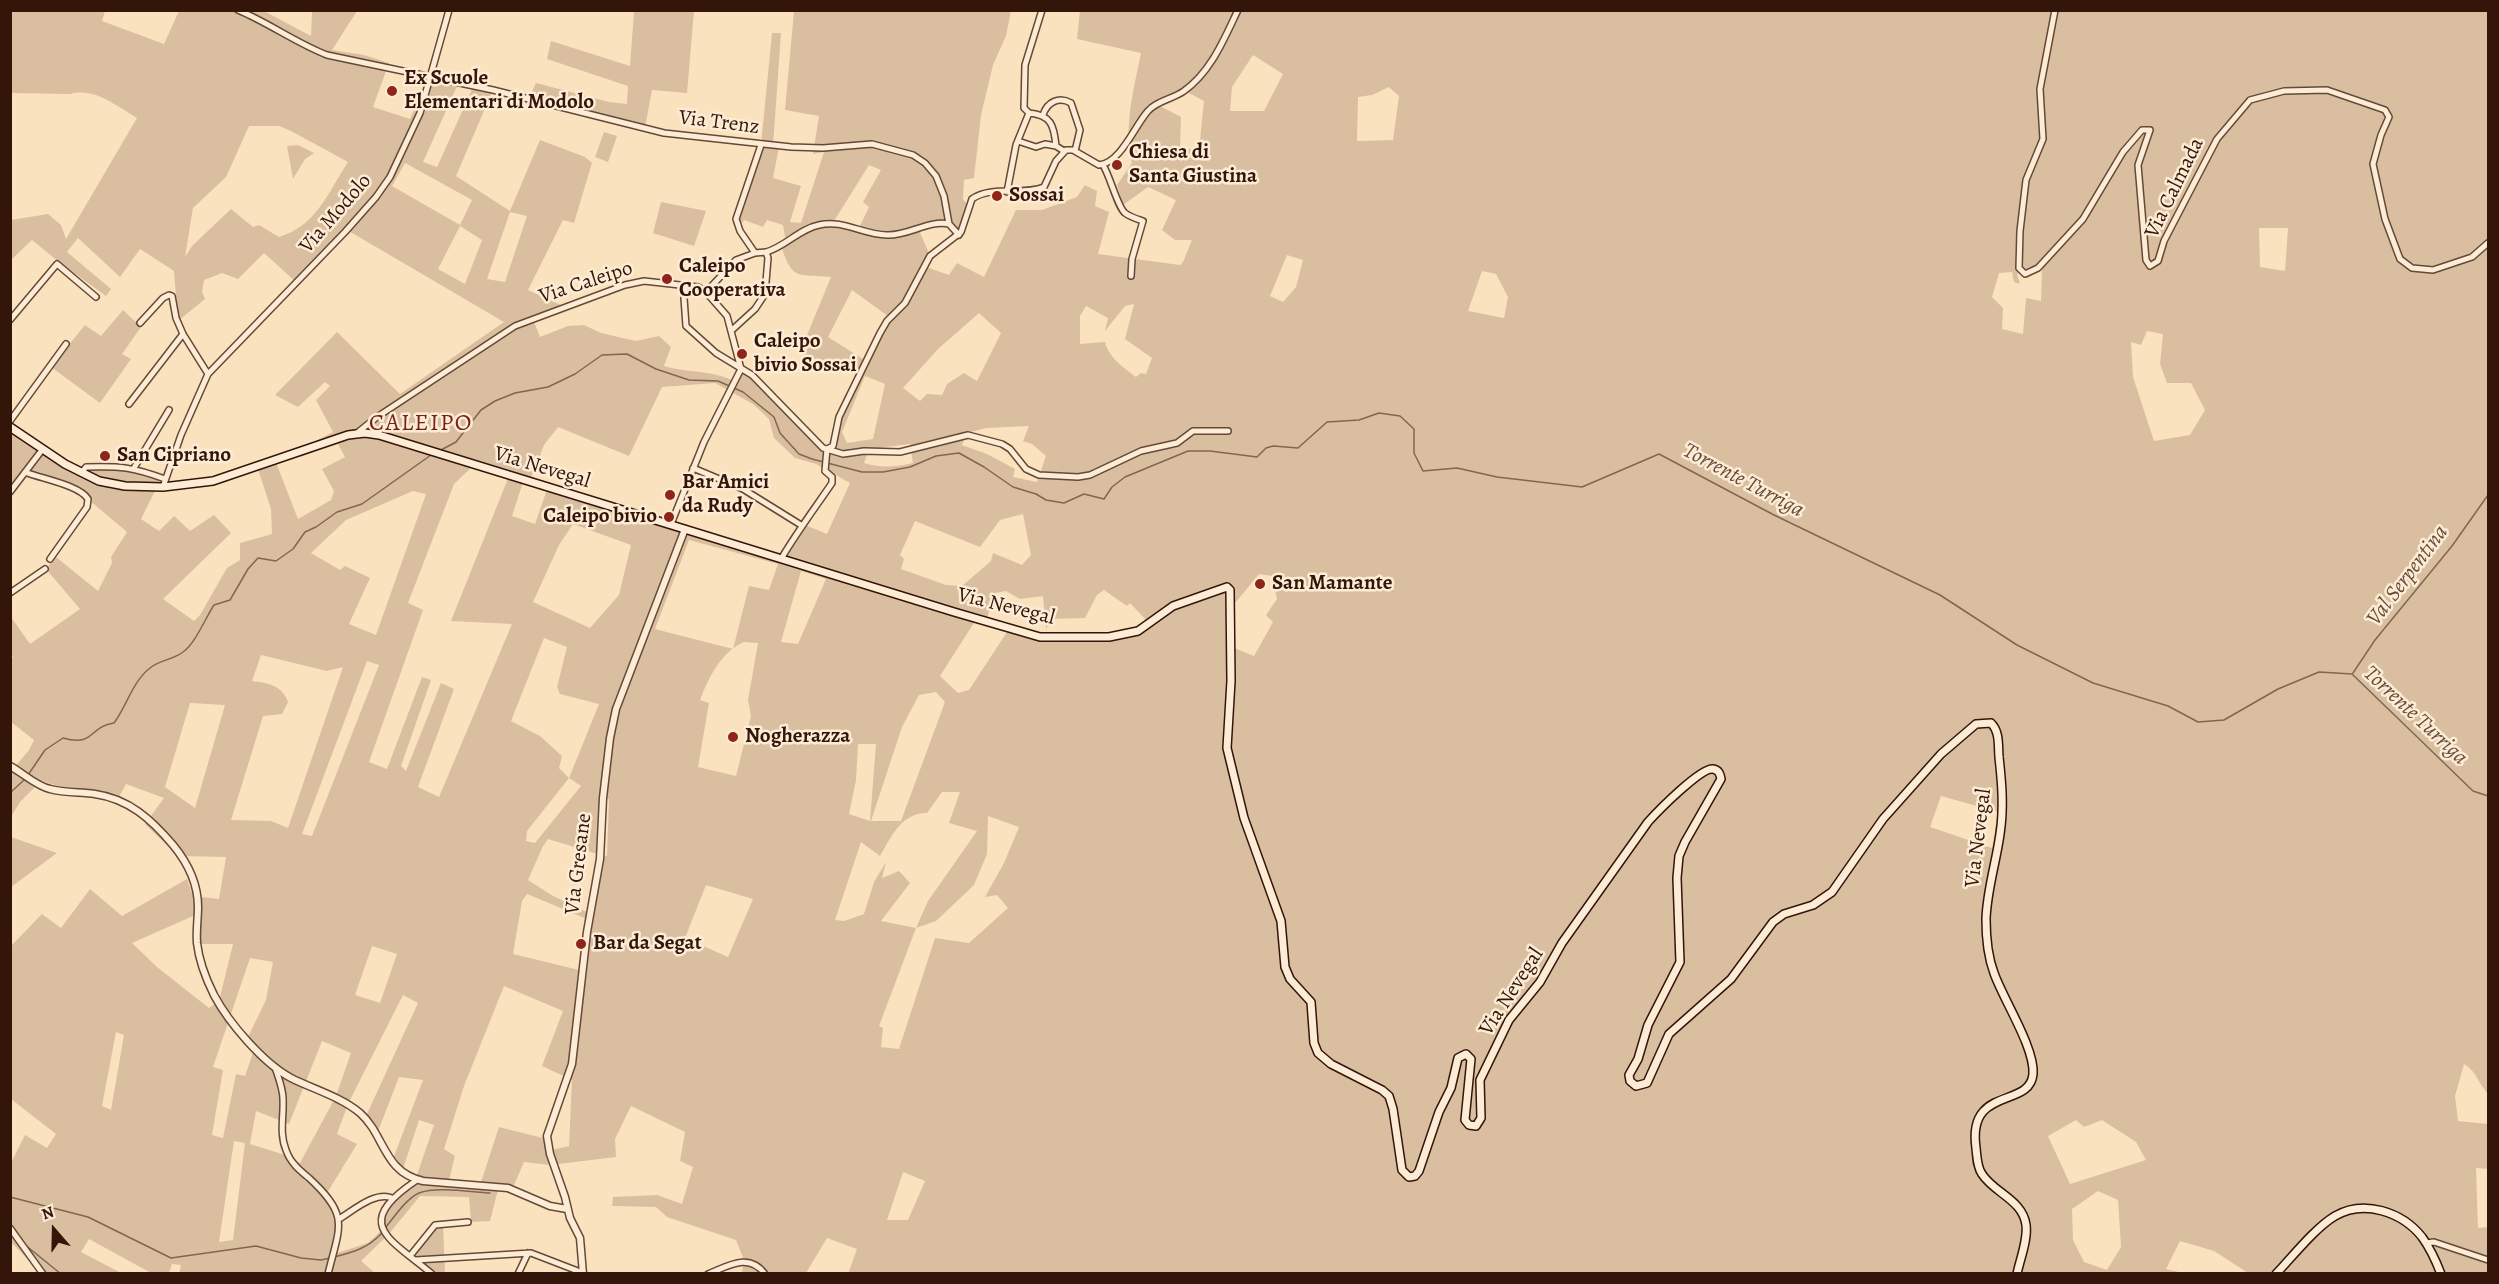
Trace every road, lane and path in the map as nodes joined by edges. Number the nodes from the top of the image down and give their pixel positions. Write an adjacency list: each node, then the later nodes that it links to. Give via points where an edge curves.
1 (238, 10): 6 (street, Via Trenz, via 327,55)
2 (449, 10): 6 (street, Via Modolo)
3 (1042, 10): 7 (street, via 1025,65 1024,108)
4 (1238, 10): 14 (street, via 1208,68 1185,90 1150,108 1131,138)
5 (2055, 10): 18 (street, Via Calmada, via 2040,89 2043,139 2026,180 2020,231 2019,268 2025,274 2038,268 2083,219 2123,152 2142,130 2150,130 2138,165 2146,260 2150,266 2158,261 2217,139 2250,100 2284,91 2327,90 2385,110 2389,117 2373,164 2385,219 2400,259 2412,268 2433,270 2472,257)
6 (429, 75): 10 (street, Via Trenz, via 663,133); 31 (street, Via Modolo, via 409,139 376,197)
7 (1029, 113): 8 (street); 9 (street)
8 (1043, 115): 11 (street, via 1052,125); 13 (street, via 1054,101 1071,103 1080,130)
9 (1018, 141): 11 (street, via 1036,147); 15 (street)
10 (761, 145): 16 (street, Via Trenz, via 823,148 872,144 913,155 930,167 938,180); 20 (street, via 736,219)
11 (1056, 146): 12 (street)
12 (1064, 151): 13 (street); 15 (street, via 1044,187)
13 (1075, 151): 14 (street)
14 (1103, 165): 21 (street, via 1120,208 1143,221)
15 (1007, 192): 17 (street, via 980,194 972,199)
16 (949, 224): 17 (street); 19 (street, via 933,223 890,236 831,223 806,229)
17 (959, 235): 39 (street, via 930,256 905,303 884,325 839,417 834,444)
18 (2488, 243)
19 (766, 252): 20 (street); 27 (street, via 765,294)
20 (756, 253): 23 (street, via 736,260)
21 (1131, 276)
22 (685, 285): 23 (street, Via Caleipo); 30 (street, via 686,326 716,353); 37 (street, Via Caleipo, via 644,281 624,285 515,326)
23 (706, 292): 27 (street)
24 (96, 297): 25 (street, via 57,264)
25 (10, 320)
26 (140, 323): 28 (street, via 163,298 171,295)
27 (732, 330): 30 (street)
28 (183, 334): 31 (street); 32 (street)
29 (66, 344): 34 (street)
30 (741, 366): 39 (street); 41 (street)
31 (208, 374): 44 (street, Via Modolo)
32 (129, 404)
33 (169, 410): 40 (street)
34 (10, 422)
35 (10, 427): 38 (main road)
36 (1228, 431): 39 (street, via 1193,431 1177,443 1141,450 1078,477 1040,475 1026,469 1002,444 968,435 900,452)
37 (357, 433): 44 (main road, via 213,481); 46 (main road, Via Nevegal, via 379,435)
38 (42, 450): 42 (street); 43 (main road)
39 (827, 452): 47 (street, via 824,468 832,483)
40 (134, 468): 43 (street, via 86,466); 44 (street)
41 (693, 468): 46 (street); 47 (street, via 743,489)
42 (25, 472): 45 (street); 49 (street, via 76,489 88,499 87,507)
43 (81, 473): 44 (main road, via 115,485)
44 (164, 483)
45 (10, 492)
46 (671, 524): 48 (main road, Via Nevegal)
47 (801, 525): 50 (street)
48 (685, 529): 50 (main road, Via Nevegal); 57 (street, Via Gresane, via 620,699 610,738 600,859 587,932 572,1064 547,1137)
49 (50, 559)
50 (781, 559): 73 (main road, Via Nevegal, via 1047,637 1097,638 1131,633 1173,606 1229,588 1231,681 1227,748 1244,818 1281,921 1285,967 1290,979 1311,1002 1318,1053 1389,1096 1402,1170 1409,1177 1419,1172 1458,1058 1463,1054 1471,1059 1465,1120 1476,1126 1481,1118 1480,1080 1509,1020 1540,982 1562,944 1648,822 1701,774 1715,770 1721,779 1679,856 1680,962 1653,1014 1630,1073 1630,1081 1636,1086 1647,1083 1669,1034 1726,984 1773,922 1784,914 1818,903 1832,892 1883,819 1941,754 1972,726 1991,723 1998,735 2003,802 1986,928 1993,970 2030,1054 2033,1074 2025,1089 1983,1111 1974,1135 1982,1174 2016,1205 2026,1221)
51 (45, 569): 52 (street)
52 (10, 593)
53 (13, 768): 54 (street, via 48,789 117,798 153,823 173,845 196,889 197,943 211,988 234,1024)
54 (275, 1066): 55 (street, via 358,1112 391,1161); 58 (street, via 283,1094 282,1136 286,1151 327,1196)
55 (417, 1180): 56 (street); 57 (street, via 508,1188)
56 (392, 1198): 58 (street, via 373,1199); 63 (street, via 384,1210 382,1227 391,1241)
57 (567, 1209): 66 (street, Via Gresane, via 580,1238)
58 (339, 1219): 68 (street, via 340,1231)
59 (468, 1222): 63 (street, via 435,1225)
60 (10, 1228): 67 (street)
61 (2426, 1244): 65 (street, via 2434,1242); 74 (main road, via 2411,1226 2393,1215 2353,1209 2329,1220); 75 (main road)
62 (528, 1253): 64 (street); 66 (street); 70 (street)
63 (410, 1256): 64 (street)
64 (416, 1260): 69 (street)
65 (2488, 1260)
66 (583, 1273)
67 (43, 1274)
68 (328, 1274)
69 (432, 1274)
70 (518, 1274)
71 (708, 1274): 72 (street, via 748,1261)
72 (765, 1274)
73 (2017, 1274)
74 (2276, 1274)
75 (2441, 1274)

